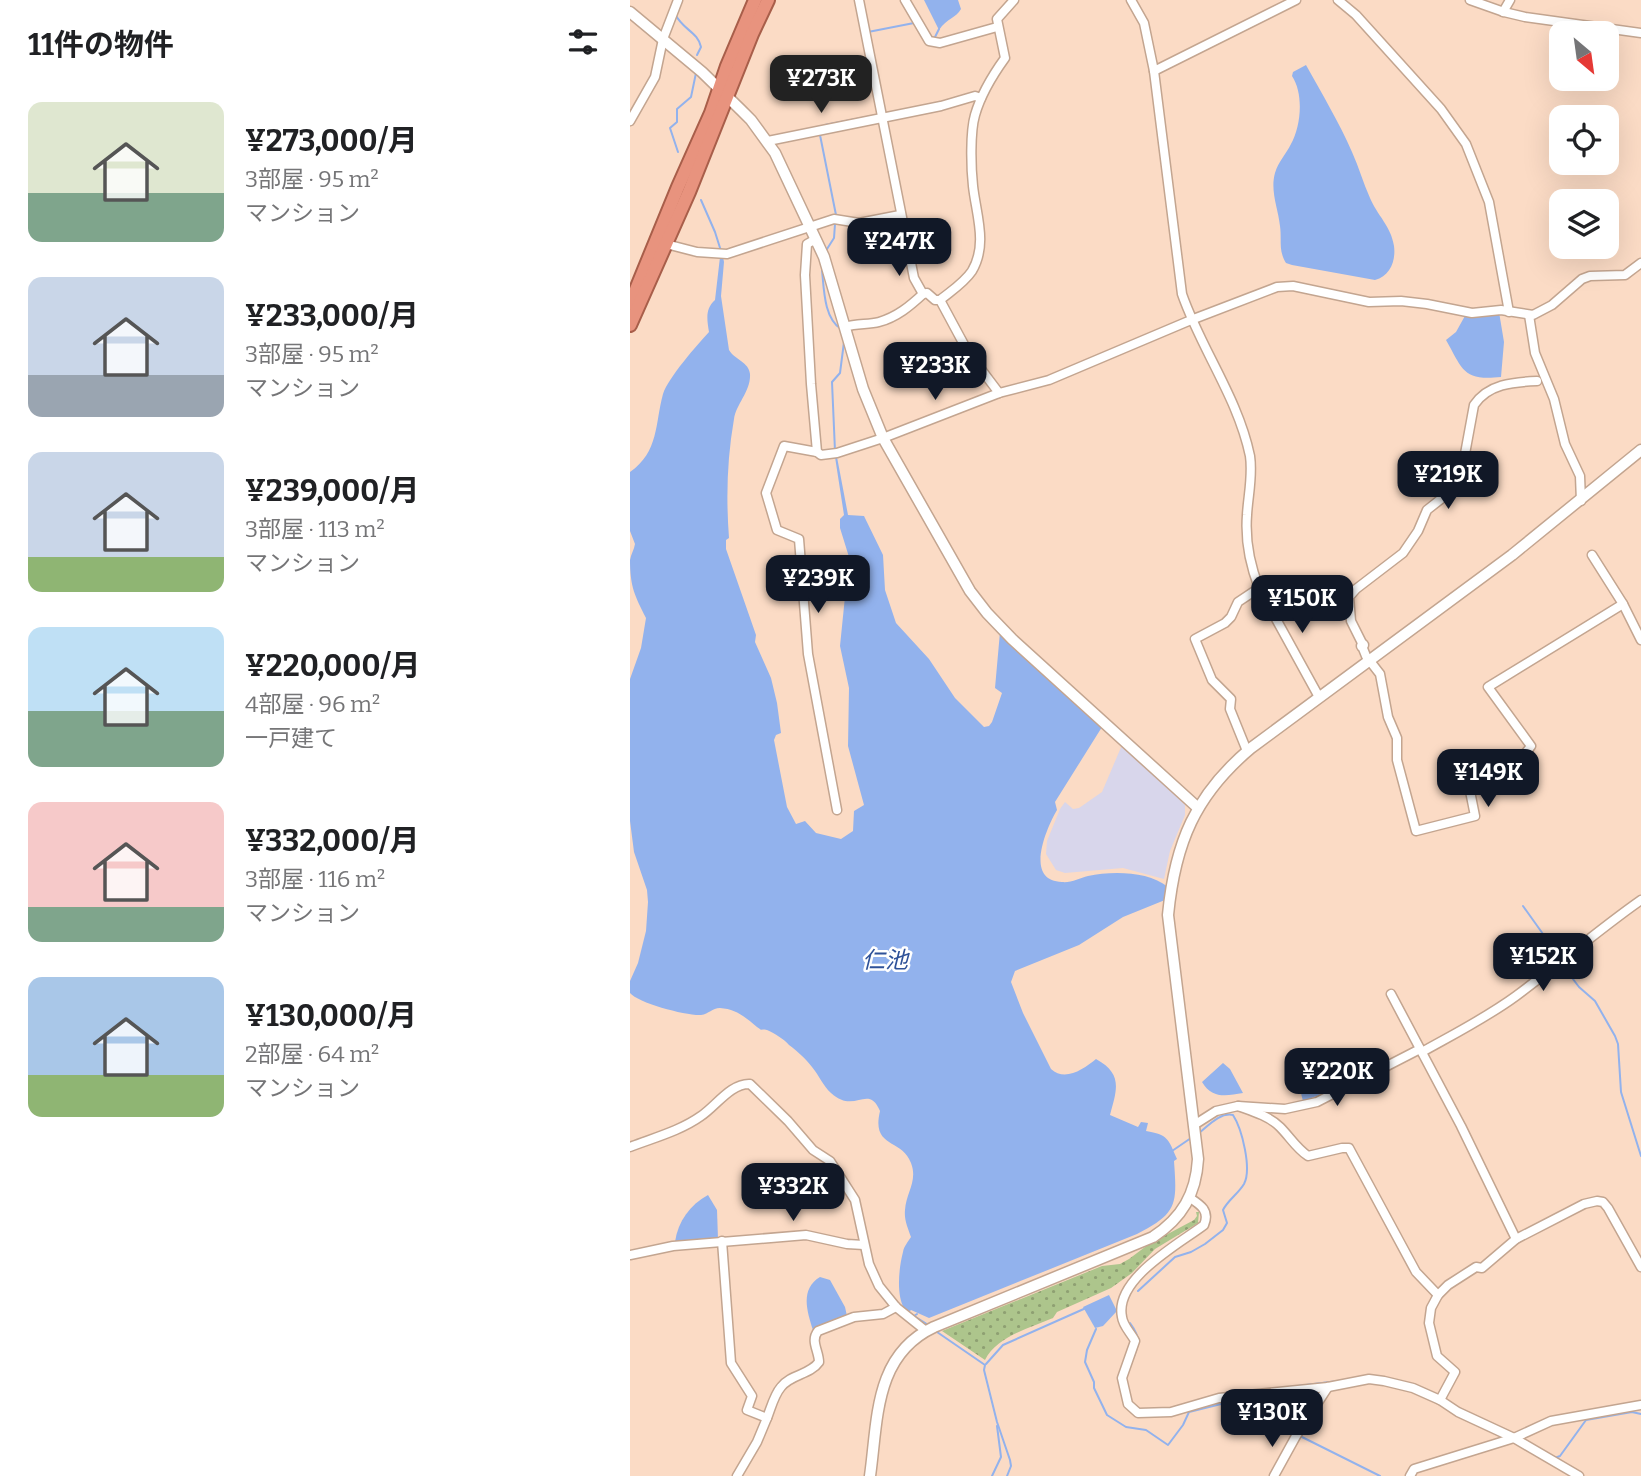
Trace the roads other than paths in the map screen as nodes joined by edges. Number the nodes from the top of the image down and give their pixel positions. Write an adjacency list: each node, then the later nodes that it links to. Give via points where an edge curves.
1 (755, 0): 18 (highway)
2 (768, 0): 18 (highway)
3 (859, 0): 20 (street)
4 (905, 0): 14 (street, via 929,41 940,43)
5 (1014, 0): 14 (street, via 997,19)
6 (1131, 0): 17 (street, via 1144,23)
7 (1296, 0): 17 (street)
8 (1338, 0): 31 (street, via 1441,109 1466,145 1489,202)
9 (1470, 0): 13 (street)
10 (1510, 0): 13 (street)
11 (675, 6): 16 (street)
12 (630, 12): 16 (street)
13 (1503, 12): 15 (street)
14 (997, 27): 19 (street, via 1005,58)
15 (1641, 33)
16 (663, 39): 18 (street); 21 (street, via 655,77)
17 (1154, 71): 33 (street, via 1182,294)
18 (723, 92): 22 (street); 26 (highway); 30 (highway)
19 (981, 97): 20 (street); 29 (street, via 974,117 972,184 980,243 972,271)
20 (882, 118): 22 (street); 23 (street)
21 (630, 121)
22 (768, 141): 24 (street)
23 (901, 215): 24 (street); 28 (street, via 914,278)
24 (810, 225): 25 (street); 26 (street, via 721,254)
25 (816, 239): 35 (street); 40 (street, via 807,244 805,275)
26 (666, 244): 34 (highway)
27 (1641, 263): 32 (street, via 1625,275 1582,279 1552,305)
28 (923, 294): 29 (street); 35 (street, via 897,316)
29 (940, 300): 37 (street, via 968,352)
30 (630, 304)
31 (1509, 312): 32 (street); 33 (street, via 1472,313 1401,301 1369,302 1293,286 1259,293)
32 (1529, 315): 41 (street, via 1535,353 1580,476)
33 (1191, 320): 37 (street, via 1049,380); 43 (street, via 1221,379 1248,449 1248,548)
34 (630, 325)
35 (845, 327): 38 (street)
36 (1537, 382): 46 (street, via 1495,387 1480,396 1474,405 1460,481 1427,510 1403,553 1349,597 1351,621)
37 (999, 393): 38 (street)
38 (883, 438): 40 (street, via 835,454); 49 (street, via 987,613)
39 (1641, 450): 41 (street)
40 (817, 452): 50 (street, via 784,446 766,493 777,530 799,539 808,654)
41 (1581, 501): 46 (street)
42 (1592, 555): 44 (street)
43 (1259, 588): 47 (street); 48 (street, via 1238,602 1225,623 1195,639 1212,680 1231,699 1230,709)
44 (1623, 604): 45 (street); 46 (street, via 1488,687 1531,746 1523,757 1488,774 1470,791 1475,816 1416,831 1396,760 1395,730 1380,674)
45 (1641, 640)
46 (1370, 658): 47 (street)
47 (1319, 697): 48 (street)
48 (1247, 751): 49 (street)
49 (1197, 807): 55 (street, via 1171,879 1168,915)
50 (837, 810)
51 (1641, 900): 53 (street, via 1516,996)
52 (1391, 994): 53 (street)
53 (1421, 1050): 54 (street, via 1317,1102 1285,1109); 58 (street)
54 (1238, 1106): 55 (street, via 1216,1111); 63 (street, via 1268,1118 1308,1156 1349,1148 1416,1272)
55 (1194, 1127): 57 (street, via 1197,1175)
56 (630, 1147): 60 (street, via 685,1126 736,1087 750,1084 813,1150 830,1161 855,1200)
57 (1190, 1198): 65 (street, via 1174,1221 1153,1237); 66 (street, via 1205,1209 1204,1225 1164,1251 1123,1296 1122,1321 1135,1341 1122,1378 1130,1407 1152,1414 1219,1398)
58 (1516, 1239): 62 (street, via 1584,1204 1603,1202); 63 (street, via 1482,1268 1476,1267)
59 (722, 1241): 60 (street, via 806,1235); 61 (street); 69 (street, via 731,1363 752,1396 747,1410)
60 (864, 1245): 64 (street, via 872,1272)
61 (630, 1255)
62 (1641, 1267)
63 (1438, 1295): 67 (street, via 1429,1316 1434,1345 1438,1359 1455,1372)
64 (896, 1307): 65 (street); 69 (street, via 818,1331 814,1342 819,1362 781,1387)
65 (930, 1329): 72 (street, via 907,1343 884,1384)
66 (1328, 1387): 67 (street, via 1384,1381); 73 (street)
67 (1441, 1398): 70 (street, via 1458,1412)
68 (1641, 1405): 70 (street, via 1551,1421)
69 (767, 1418): 71 (street)
70 (1514, 1438): 74 (street, via 1422,1466); 75 (street)
71 (737, 1476)
72 (870, 1476)
73 (1274, 1476)
74 (1410, 1476)
75 (1579, 1476)

